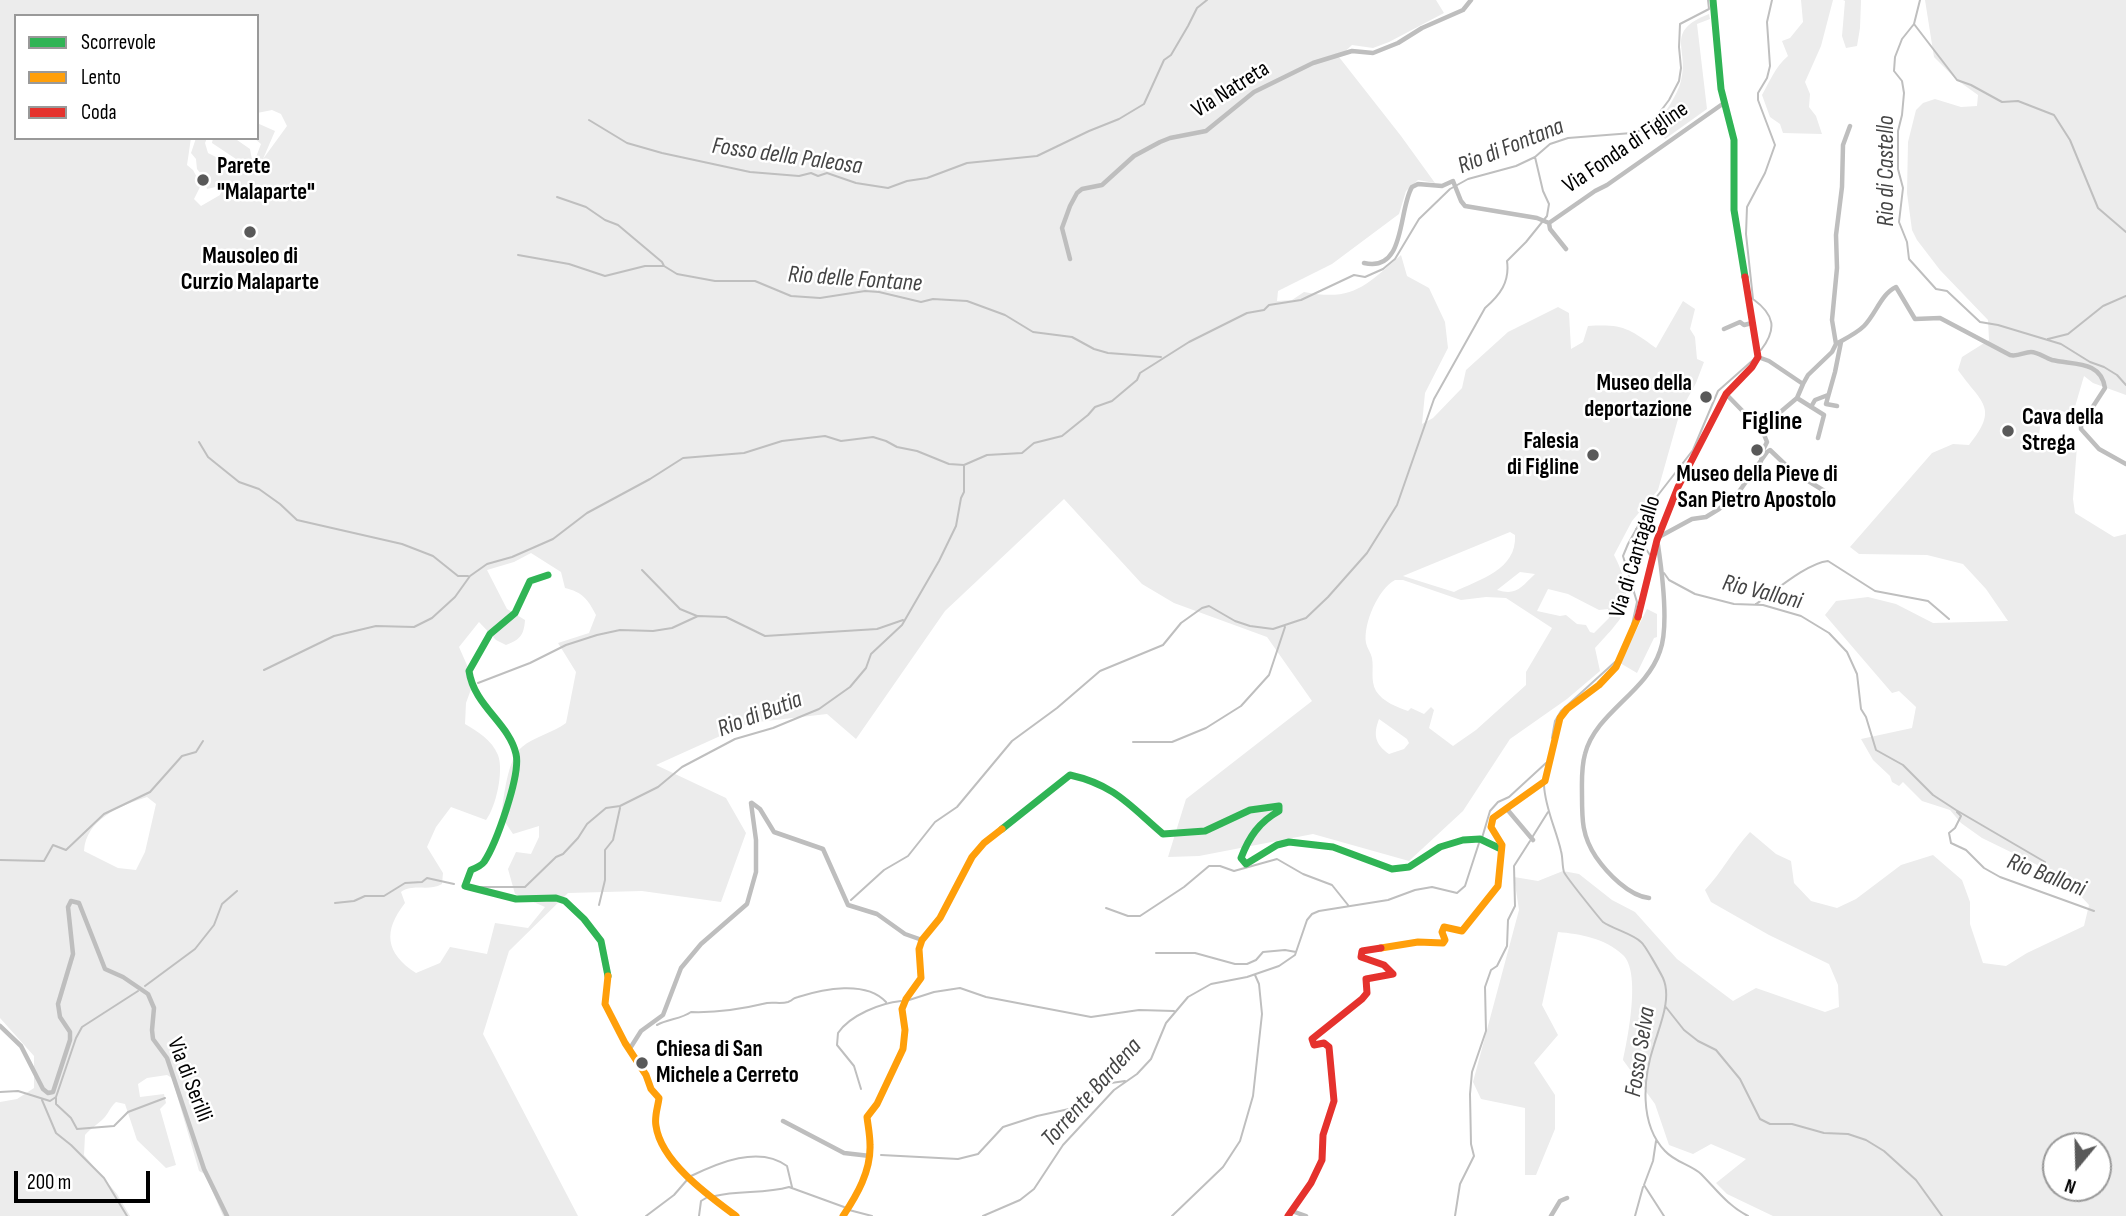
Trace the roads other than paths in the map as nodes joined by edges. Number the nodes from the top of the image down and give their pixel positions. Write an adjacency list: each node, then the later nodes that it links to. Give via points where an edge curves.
1 (1471, 0): 7 (street, Via Natreta, via 1463,10 1398,43 1314,63 1254,92 1206,131 1160,142 1134,156 1108,181 1082,189 1062,228)
2 (1713, 0): 3 (street)
3 (1724, 103): 5 (street, Via Fonda di Figline); 9 (street, via 1734,140 1734,210)
4 (1850, 126): 11 (street, via 1843,145 1832,320)
5 (1549, 223): 6 (street); 8 (street, via 1465,206 1453,181 1442,186 1418,184 1408,193 1394,251 1385,261)
6 (1566, 249)
7 (1070, 260)
8 (1364, 263)
9 (1752, 323): 10 (street); 12 (street)
10 (1724, 329)
11 (1838, 343): 13 (street); 15 (street); 24 (street, via 1862,328 1896,287 1915,319 1940,318 2015,357 2032,352 2092,368 2102,376 2105,387 2081,429 2099,449)
12 (1757, 355): 13 (street); 14 (street, Via di Cantagallo, via 1752,367)
13 (1802, 384): 16 (street)
14 (1726, 394): 21 (street); 26 (street, Via di Cantagallo)
15 (1828, 395): 17 (street); 18 (street)
16 (1797, 398): 18 (street); 21 (street)
17 (1826, 404): 19 (street); 20 (street)
18 (1811, 407): 20 (street)
19 (1837, 407)
20 (1817, 410): 22 (street, via 1824,415)
21 (1763, 432): 23 (street)
22 (1818, 438)
23 (1762, 462): 25 (street, via 1770,450 1792,471); 26 (street, via 1719,509)
24 (2126, 464)
25 (1826, 492)
26 (1657, 539): 28 (street, Via di Cantagallo, via 1641,611 1616,667 1560,718 1545,781); 33 (street, via 1661,651 1650,674 1600,726 1586,750 1581,774 1586,842 1603,868 1639,897)
27 (548, 575): 36 (street, via 530,581 515,613 490,634 469,671 472,687 516,759 500,826 483,863 471,870 465,886 525,901 559,898 593,926 607,968 605,1004)
28 (1506, 807): 29 (street, Via di Cantagallo, via 1493,818); 30 (street)
29 (1491, 827): 31 (street); 32 (street)
30 (1531, 838)
31 (1483, 840): 32 (street); 34 (street, via 1442,846 1396,870 1356,854 1291,841 1246,864 1241,858 1253,830 1279,811 1279,806 1250,810 1205,831 1163,834 1110,788 1070,775 978,850 940,918)
32 (1501, 849): 40 (street, via 1498,886 1462,931 1444,928 1445,940 1440,944 1418,942 1362,951 1362,957 1393,974 1366,979 1367,993 1362,999 1312,1039 1314,1045 1329,1046 1334,1101 1322,1135 1320,1167)
33 (1649, 898)
34 (922, 940): 36 (street, via 877,914 848,905 823,849 774,832 751,803 756,872 747,904 681,968 663,1015 641,1031); 38 (street, via 921,978 902,1009 905,1042 867,1117)
35 (0, 1026): 41 (street, Via di Serilli, via 21,1046 43,1090 53,1092 70,1040 58,1004 73,954 68,907 75,900 105,969 148,994 154,1008 153,1038 167,1058 204,1169)
36 (629, 1050): 42 (street, via 659,1098 655,1123 668,1152 690,1181)
37 (783, 1121): 38 (street, via 844,1153)
38 (870, 1156): 43 (street, via 858,1195)
39 (1567, 1198): 45 (street)
40 (1290, 1213): 44 (street)
41 (227, 1216)
42 (736, 1216)
43 (843, 1216)
44 (1306, 1216)
45 (1551, 1216)

